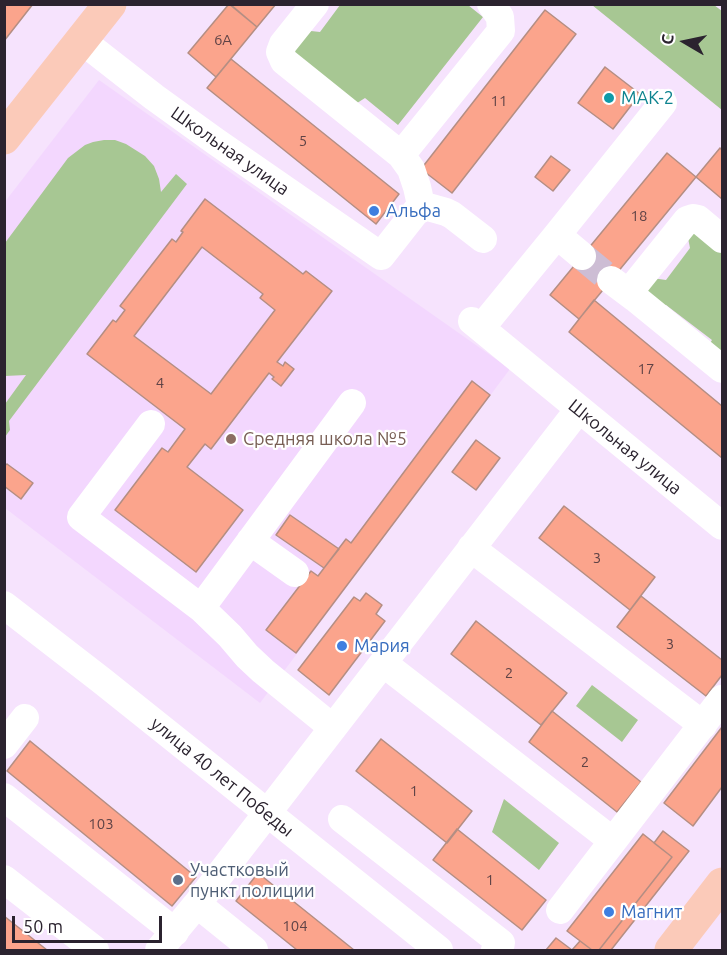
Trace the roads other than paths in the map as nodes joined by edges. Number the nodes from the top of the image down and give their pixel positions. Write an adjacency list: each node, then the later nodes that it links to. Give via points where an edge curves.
1 (110, 4): 4 (main road)
2 (315, 4): 7 (street, via 283,44 280,52 284,61)
3 (491, 4): 7 (street, via 500,17 501,31)
4 (81, 40): 6 (main road); 8 (street, Школьная улица, via 214,141 381,256)
5 (663, 103): 9 (street)
6 (4, 138)
7 (401, 155): 8 (street, via 411,169)
8 (421, 206): 10 (street, via 446,212)
9 (557, 235): 12 (street); 17 (street, Школьная улица, via 476,325)
10 (483, 239)
11 (723, 239): 14 (street, via 698,219 687,220 634,286)
12 (582, 256)
13 (611, 280): 14 (street)
14 (635, 298): 15 (street)
15 (723, 369)
16 (352, 403): 20 (street)
17 (579, 409): 19 (street, Школьная улица); 21 (street)
18 (152, 424): 24 (street, via 81,517)
19 (723, 526)
20 (250, 541): 22 (street); 24 (street)
21 (471, 548): 25 (street); 28 (street)
22 (295, 573)
23 (4, 605): 32 (street, улица 40 лет Победы)
24 (201, 608): 29 (street, via 263,671)
25 (382, 663): 29 (street); 34 (street)
26 (723, 699): 28 (street)
27 (25, 718): 30 (street)
28 (703, 725): 34 (street)
29 (333, 728): 32 (street)
30 (4, 745)
31 (4, 797): 39 (street)
32 (267, 813): 37 (street); 43 (street, улица 40 лет Победы)
33 (342, 819): 40 (street)
34 (613, 842): 38 (street)
35 (4, 879): 41 (street)
36 (719, 891): 44 (main road)
37 (196, 904): 39 (street); 42 (street)
38 (560, 910)
39 (167, 941)
40 (502, 948)
41 (95, 951)
42 (254, 951)
43 (439, 951)
44 (671, 951)

